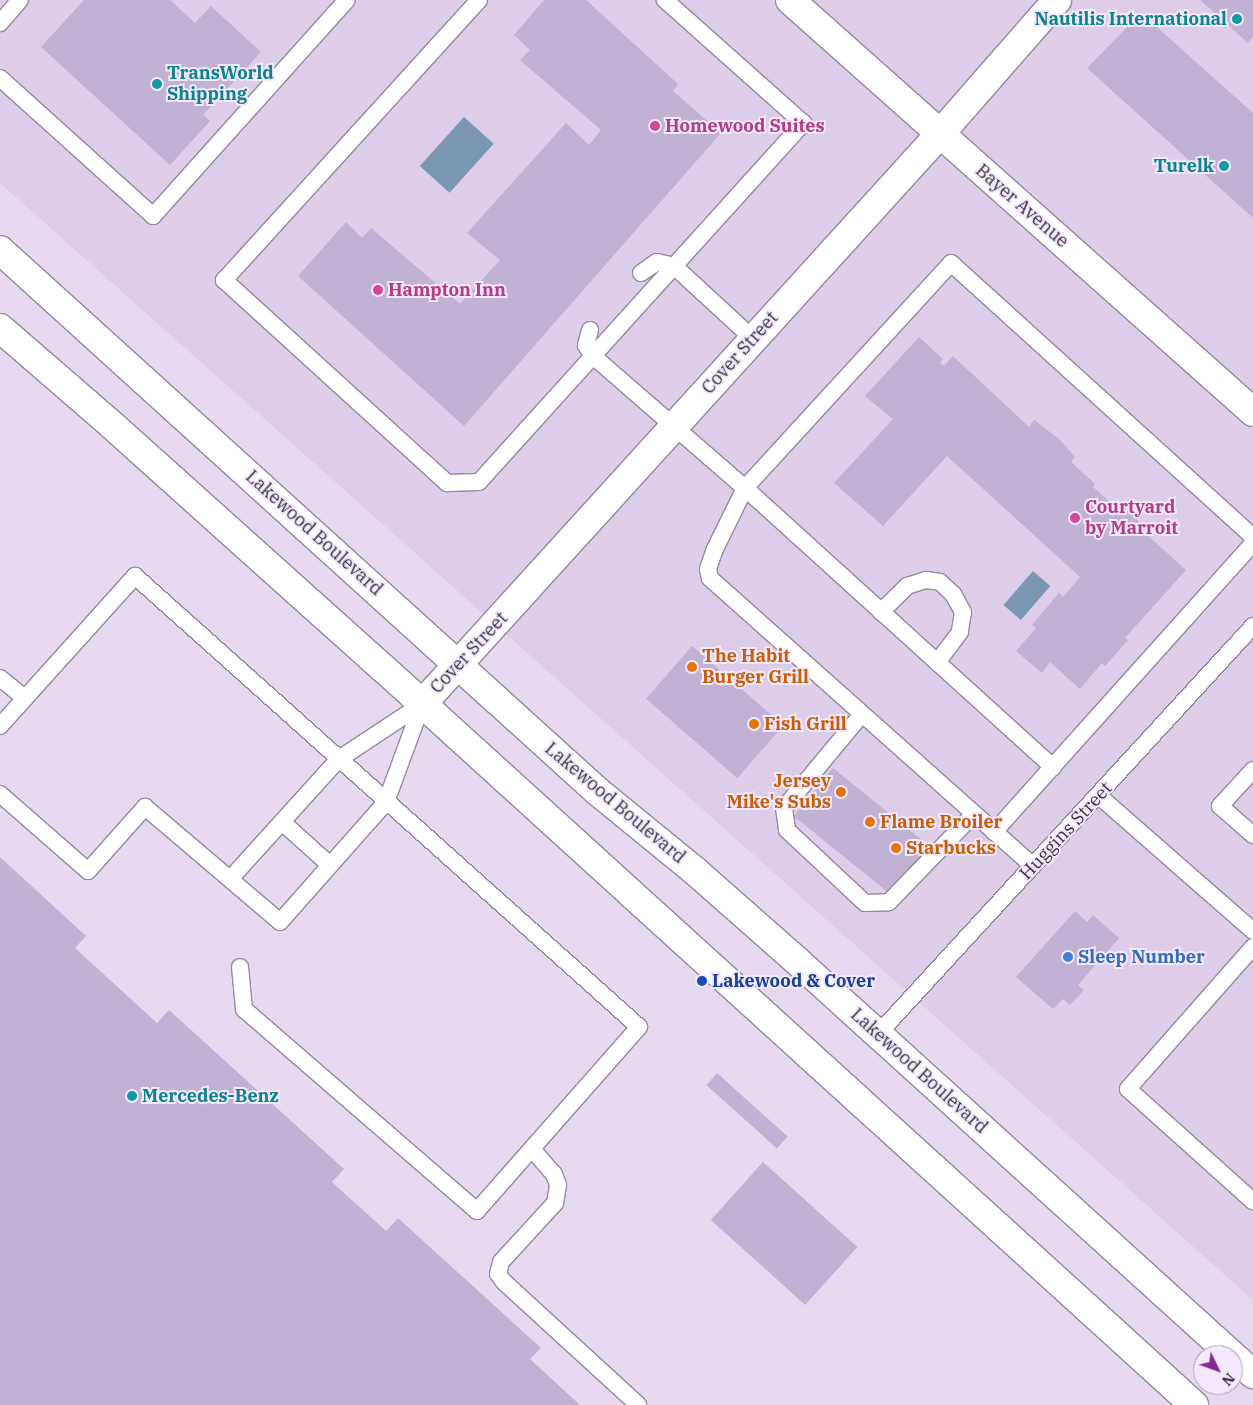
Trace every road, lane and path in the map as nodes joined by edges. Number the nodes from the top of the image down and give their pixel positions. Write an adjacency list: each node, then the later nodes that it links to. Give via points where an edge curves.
1 (20, 0): 7 (lane)
2 (347, 0): 8 (lane, via 153,216)
3 (479, 0): 16 (lane, via 224,280 447,483 479,482)
4 (665, 0): 11 (lane, via 803,123)
5 (790, 0): 9 (main road, Bayer Avenue)
6 (1057, 0): 9 (main road, Cover Street)
7 (0, 23)
8 (0, 78)
9 (939, 135): 15 (main road, Cover Street); 17 (main road, Bayer Avenue)
10 (0, 250): 25 (main road, Lakewood Boulevard)
11 (674, 266): 12 (lane, via 657,262); 15 (lane); 16 (lane)
12 (641, 272)
13 (0, 328): 28 (main road)
14 (590, 330): 16 (lane, via 586,345)
15 (753, 339): 18 (main road, Cover Street)
16 (592, 356): 18 (lane)
17 (1253, 412)
18 (674, 427): 19 (lane); 25 (main road, Cover Street)
19 (744, 488): 20 (lane, via 951,264); 22 (lane); 29 (lane, via 715,549 708,569 710,578)
20 (1253, 537)
21 (1253, 543): 32 (lane)
22 (881, 612): 24 (lane); 24 (lane, via 907,586 926,580 940,582 953,594 962,612 960,632)
23 (1253, 626): 35 (lane, Huggins Street)
24 (936, 662): 32 (lane)
25 (459, 665): 28 (main road, Cover Street); 47 (main road, Lakewood Boulevard, via 597,791 695,871)
26 (0, 678): 27 (lane)
27 (25, 698): 30 (lane); 31 (lane, via 135,576)
28 (422, 704): 31 (lane); 36 (lane); 54 (main road)
29 (862, 714): 37 (lane); 37 (lane, via 784,808 787,830 865,903 889,902)
30 (0, 726)
31 (339, 759): 36 (lane); 38 (lane)
32 (1052, 767): 39 (lane)
33 (1253, 770): 40 (lane, via 1220,806)
34 (0, 794): 43 (lane, via 88,871 145,807)
35 (1099, 796): 42 (lane, Huggins Street); 44 (lane)
36 (386, 802): 41 (lane); 48 (lane, via 639,1027)
37 (974, 814): 39 (lane)
38 (282, 822): 41 (lane); 43 (lane)
39 (994, 832): 42 (lane)
40 (1253, 834)
41 (330, 865): 43 (lane, via 280,922)
42 (1033, 866): 47 (lane, Huggins Street)
43 (231, 878)
44 (1253, 931)
45 (1253, 947): 49 (lane, via 1128,1089)
46 (240, 967): 48 (lane, via 244,1009 477,1211)
47 (878, 1034): 50 (main road, Lakewood Boulevard)
48 (532, 1149): 53 (lane, via 554,1174 558,1185 555,1203 501,1262 498,1274)
49 (1253, 1201)
50 (1220, 1345)
51 (1243, 1365): 52 (main road, Lakewood Boulevard)
52 (1253, 1374)
53 (638, 1405)
54 (1194, 1405)

